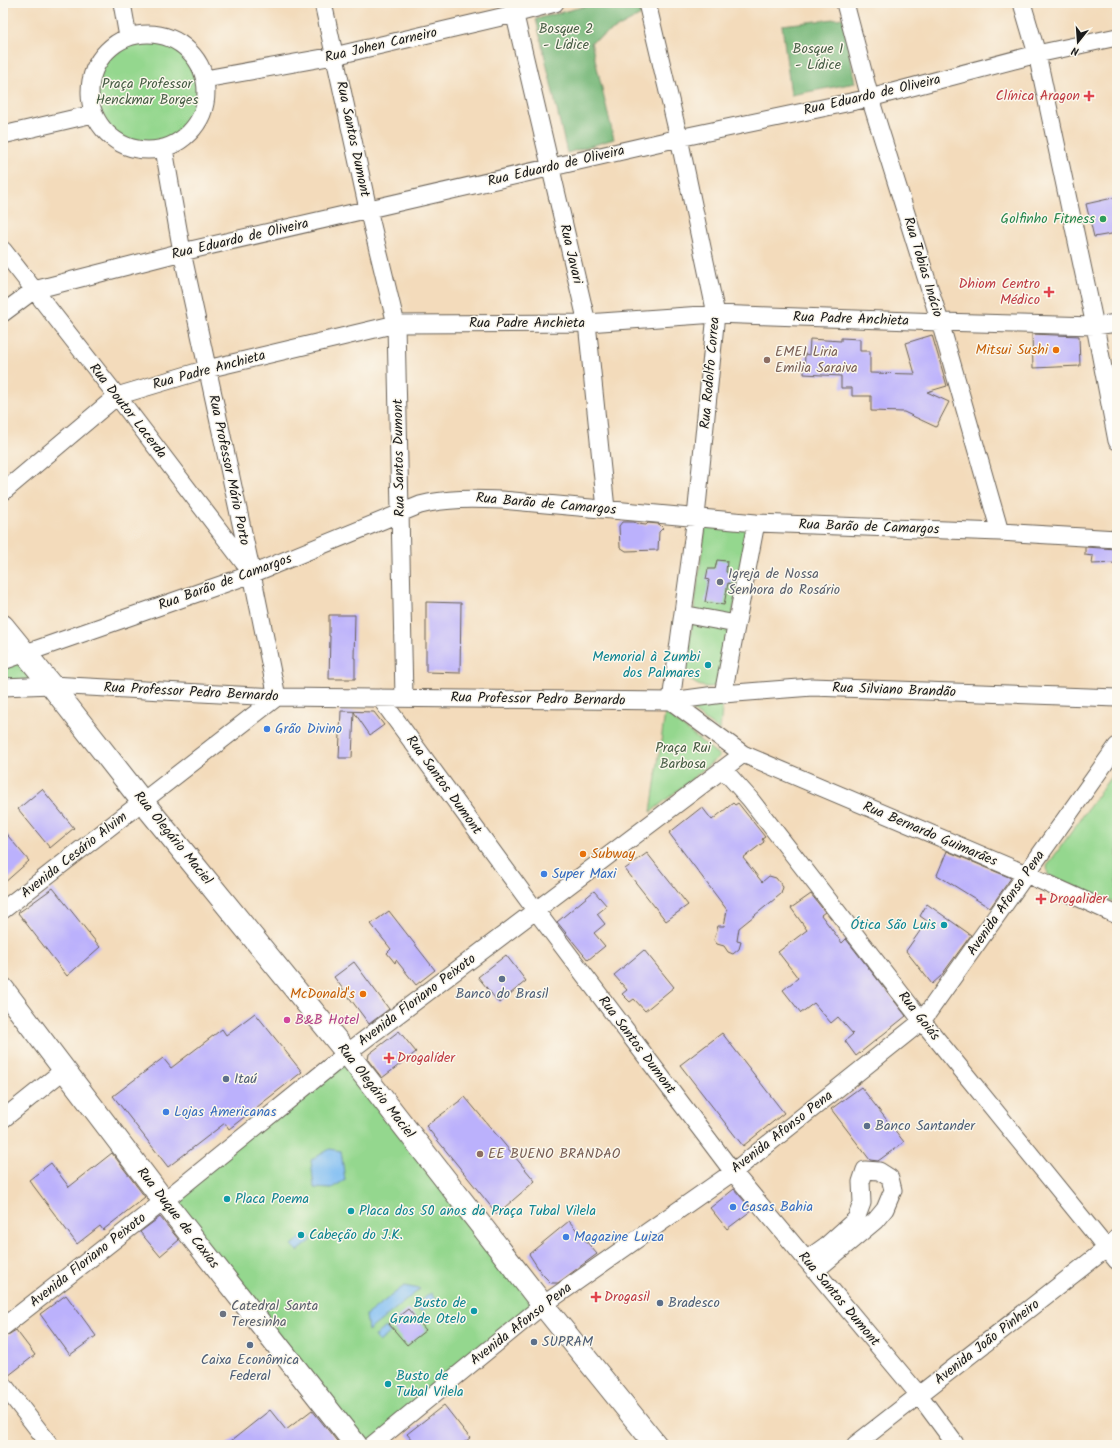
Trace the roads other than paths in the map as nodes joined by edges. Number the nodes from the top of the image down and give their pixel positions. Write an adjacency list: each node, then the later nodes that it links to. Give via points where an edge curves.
1 (122, 3): 8 (street)
2 (323, 3): 11 (street, Rua Santos Dumont)
3 (555, 3): 7 (street, Rua Johen Carneiro)
4 (647, 3): 16 (street, Rua Rodolfo Correa)
5 (845, 3): 13 (street, Rua Tobias Inácio)
6 (1022, 3): 10 (street)
7 (513, 9): 11 (street, Rua Johen Carneiro); 18 (street, Rua Javari)
8 (128, 37): 12 (street, via 148,34 167,37 184,47 197,61); 14 (street, via 106,51 97,62 89,88)
9 (1117, 37): 10 (street, Rua Eduardo de Oliveira)
10 (1037, 54): 13 (street, Rua Eduardo de Oliveira); 29 (street)
11 (334, 56): 12 (street, Rua Johen Carneiro); 19 (street, Rua Santos Dumont)
12 (205, 79): 17 (street, via 206,97 202,114 193,129 180,141)
13 (870, 98): 16 (street, Rua Eduardo de Oliveira); 25 (street, Rua Tobias Inácio)
14 (93, 114): 15 (street); 17 (street, via 102,129 114,140 130,148 147,151)
15 (3, 135)
16 (679, 138): 18 (street, Rua Eduardo de Oliveira); 24 (street, Rua Rodolfo Correa)
17 (164, 149): 21 (street, Rua Professor Mário Porto)
18 (551, 167): 19 (street, Rua Eduardo de Oliveira); 26 (street, Rua Javari)
19 (368, 208): 21 (street, Rua Eduardo de Oliveira); 28 (street, Rua Santos Dumont)
20 (3, 250): 22 (street, Rua Doutor Lacerda)
21 (182, 252): 22 (street, Rua Eduardo de Oliveira); 30 (street, Rua Professor Mário Porto)
22 (34, 290): 23 (street, Rua Eduardo de Oliveira); 31 (street, Rua Doutor Lacerda)
23 (3, 313)
24 (716, 314): 25 (street, Rua Padre Anchieta); 26 (street, Rua Padre Anchieta); 36 (street, Rua Rodolfo Correa)
25 (940, 322): 29 (street, Rua Padre Anchieta); 38 (street, Rua Tobias Inácio)
26 (587, 323): 28 (street, Rua Padre Anchieta); 34 (street, Rua Javari)
27 (1117, 323): 29 (street, Rua Padre Anchieta)
28 (396, 324): 30 (street, Rua Padre Anchieta); 35 (street, Rua Santos Dumont)
29 (1095, 326): 32 (street)
30 (207, 369): 31 (street, Rua Padre Anchieta); 40 (street, Rua Professor Mário Porto)
31 (117, 396): 33 (street, Rua Padre Anchieta); 40 (street, Rua Doutor Lacerda)
32 (1117, 441)
33 (3, 492)
34 (606, 509): 35 (street, Rua Barão de Camargos, via 467,498 436,501); 36 (street, Rua Barão de Camargos)
35 (400, 513): 40 (street, Rua Barão de Camargos); 50 (street, Rua Santos Dumont)
36 (696, 517): 37 (street, Rua Barão de Camargos); 53 (street, Rua Rodolfo Correa)
37 (756, 523): 38 (street, Rua Barão de Camargos); 42 (street)
38 (1000, 532): 39 (street, Rua Barão de Camargos)
39 (1117, 539)
40 (252, 574): 44 (street, Rua Barão de Camargos); 49 (street, Rua Professor Mário Porto)
41 (693, 616): 42 (street)
42 (736, 624): 48 (street)
43 (3, 626): 44 (main road, Rua Olegário Maciel)
44 (26, 653): 45 (street, Rua Barão de Camargos); 46 (main road, Rua Olegário Maciel)
45 (3, 661)
46 (51, 685): 47 (street, Rua Professor Pedro Bernardo); 49 (street, Rua Professor Pedro Bernardo); 57 (main road, Rua Olegário Maciel)
47 (3, 687)
48 (722, 694): 52 (street, Rua Silviano Brandão, via 812,687); 53 (street, Rua Silviano Brandão)
49 (277, 697): 51 (street, Rua Professor Pedro Bernardo); 57 (street, Avenida Cesário Alvim)
50 (404, 697): 51 (street); 53 (street, Rua Professor Pedro Bernardo)
51 (380, 698): 60 (street, Rua Santos Dumont)
52 (1117, 698)
53 (671, 701): 55 (street, Rua Bernardo Guimarães)
54 (1117, 746): 58 (street, Avenida Afonso Pena)
55 (743, 754): 56 (street, Avenida Floriano Peixoto); 58 (street, Rua Bernardo Guimarães)
56 (723, 769): 60 (street, Avenida Floriano Peixoto); 63 (street, Rua Goiás, via 750,799)
57 (142, 801): 59 (street, Avenida Cesário Alvim); 64 (main road, Rua Olegário Maciel)
58 (1026, 874): 61 (street, Rua Bernardo Guimarães); 63 (street, Avenida Afonso Pena)
59 (3, 910)
60 (536, 911): 64 (street, Avenida Floriano Peixoto); 67 (street, Rua Santos Dumont)
61 (1117, 914)
62 (3, 989): 65 (main road, Rua Duque de Caxias)
63 (922, 1021): 67 (street, Avenida Afonso Pena); 69 (street, Rua Goiás)
64 (347, 1053): 68 (street, Avenida Floriano Peixoto); 72 (main road, Rua Olegário Maciel)
65 (64, 1070): 66 (street); 68 (main road, Rua Duque de Caxias)
66 (3, 1119)
67 (733, 1172): 71 (street, Rua Santos Dumont); 72 (street, Avenida Afonso Pena)
68 (164, 1201): 73 (street, Avenida Floriano Peixoto); 77 (main road, Rua Duque de Caxias)
69 (1112, 1243): 70 (street, Rua Goiás); 75 (street, Avenida João Pinheiro)
70 (1117, 1262)
71 (811, 1266): 71 (street, via 875,1221 886,1209 893,1190 890,1178 879,1171 865,1170 861,1182 862,1203 856,1219 827,1245); 75 (street, Rua Santos Dumont)
72 (543, 1305): 78 (street, Avenida Afonso Pena); 79 (main road, Rua Olegário Maciel)
73 (3, 1327)
74 (3, 1384): 76 (street)
75 (919, 1396): 80 (street, Avenida João Pinheiro); 81 (street, Rua Santos Dumont)
76 (50, 1445)
77 (356, 1445)
78 (372, 1445)
79 (656, 1445)
80 (855, 1445)
81 (956, 1445)

